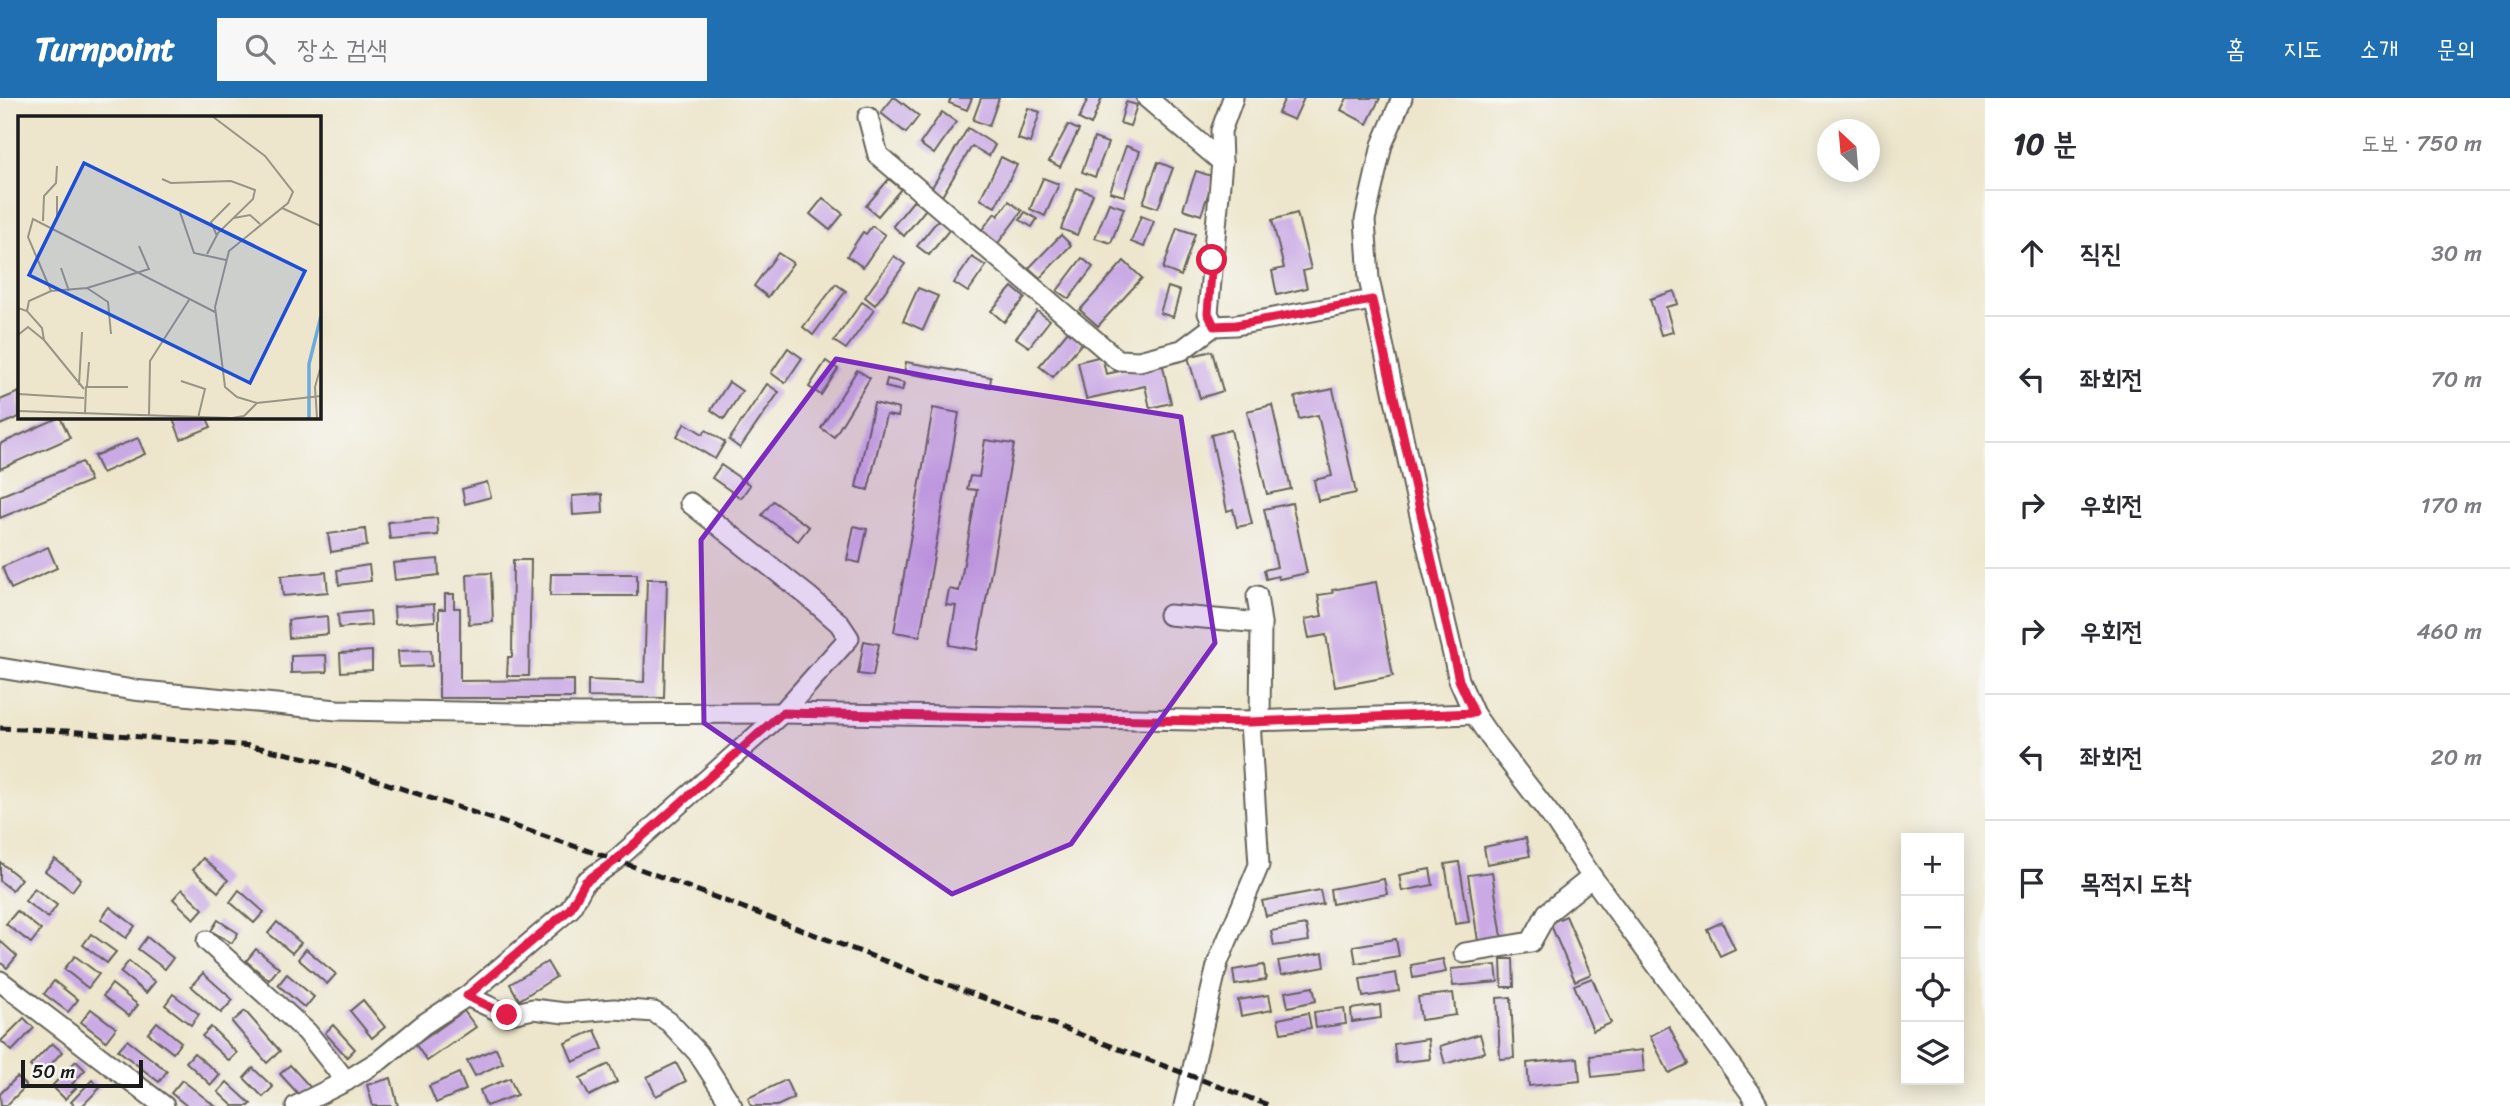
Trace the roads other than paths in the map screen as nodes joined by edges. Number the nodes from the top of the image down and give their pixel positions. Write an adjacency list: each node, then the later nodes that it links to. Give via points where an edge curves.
1 (1147, 98): 5 (street)
2 (1233, 98): 5 (street, via 1222,131)
3 (1402, 98): 6 (street, via 1382,145 1365,220)
4 (868, 117): 7 (street, via 878,155 1118,360 1139,361 1182,350)
5 (1222, 162): 7 (street, via 1208,313)
6 (1372, 300): 7 (street); 14 (street, via 1459,680)
7 (1214, 326)
8 (690, 503): 13 (street, via 808,596 849,638)
9 (1256, 596): 11 (street)
10 (1169, 615): 11 (street)
11 (1261, 623): 15 (street)
12 (0, 668): 13 (street, via 133,690 337,710)
13 (782, 713): 15 (street); 20 (street, via 585,882 570,909)
14 (1474, 713): 15 (street); 16 (street)
15 (1255, 721): 25 (street, via 1259,865 1219,962)
16 (1592, 877): 18 (street, via 1548,913 1531,942); 26 (street)
17 (207, 941): 21 (street, via 307,1032)
18 (1464, 953)
19 (0, 981): 22 (street)
20 (467, 996): 21 (street); 24 (street, via 507,1015 533,1009 654,1012 698,1053)
21 (346, 1081): 23 (street)
22 (164, 1106)
23 (296, 1106)
24 (732, 1106)
25 (1184, 1106)
26 (1758, 1106)

